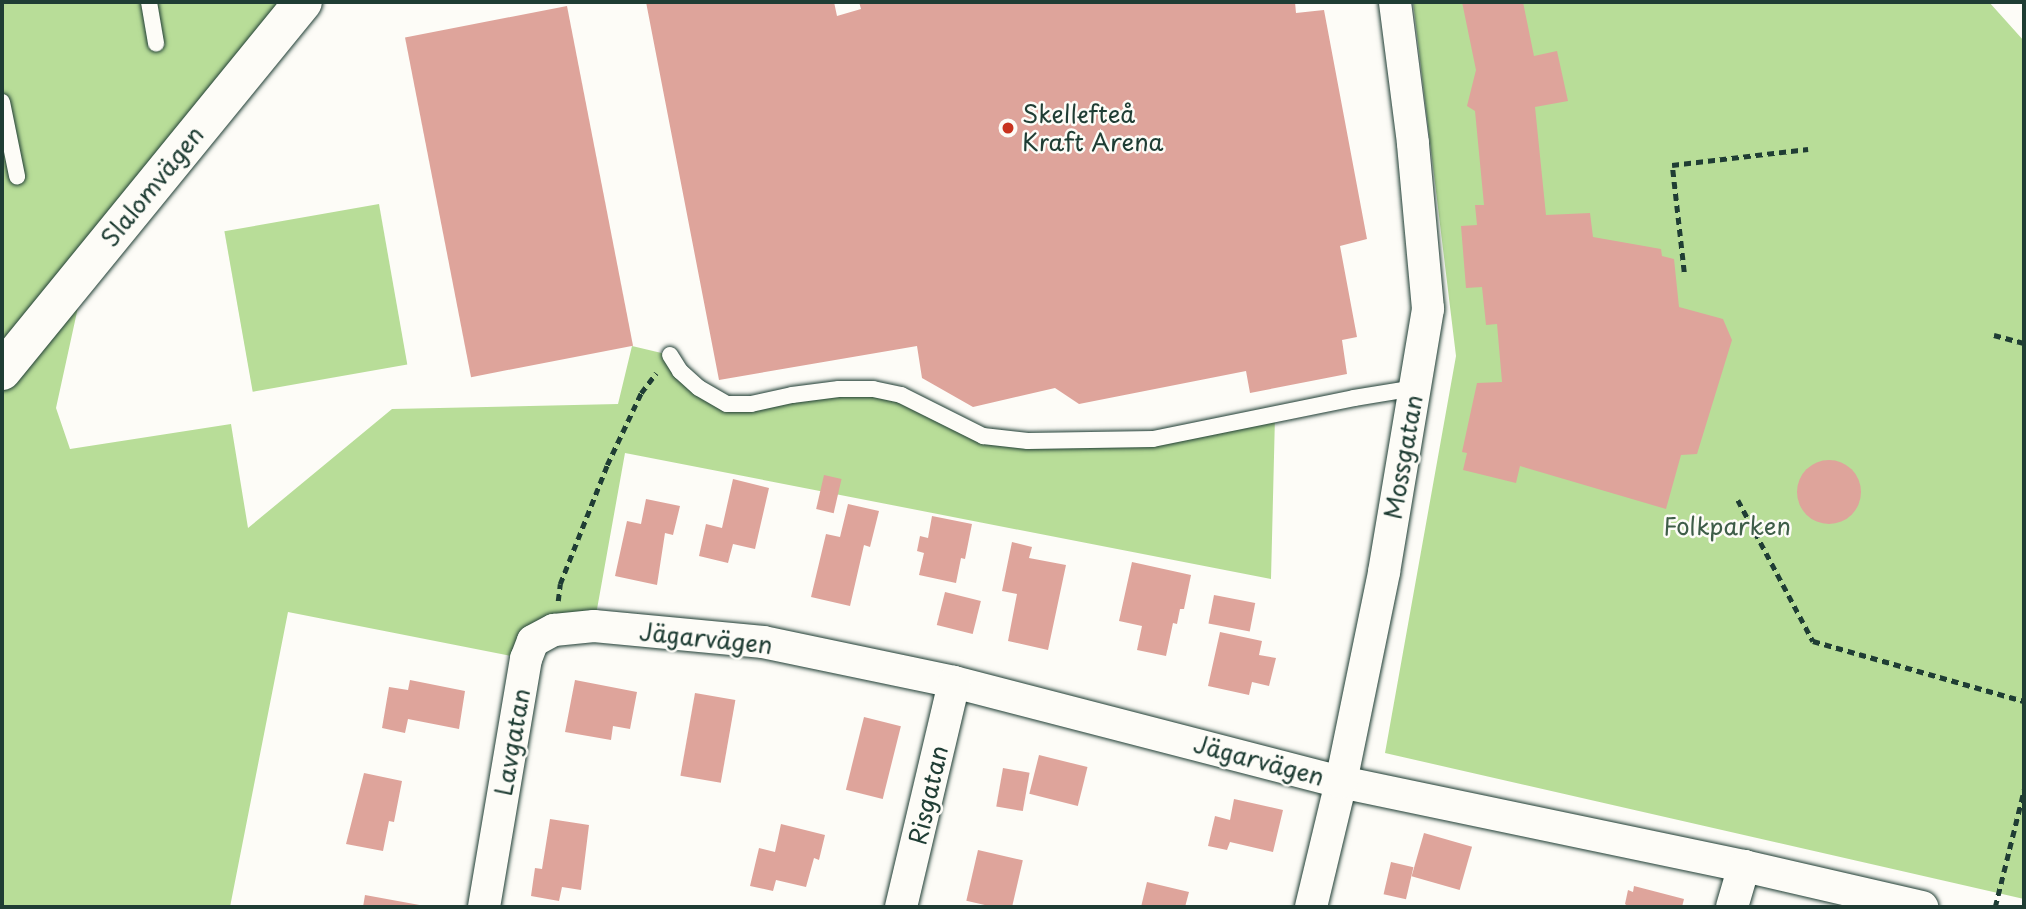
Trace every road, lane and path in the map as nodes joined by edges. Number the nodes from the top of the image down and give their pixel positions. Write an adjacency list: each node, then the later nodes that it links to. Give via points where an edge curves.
1 (149, 2): 4 (lane)
2 (303, 2): 12 (street, Slalomvägen)
3 (1395, 2): 13 (street, Mossgatan, via 1429,309)
4 (156, 43)
5 (2, 102): 7 (lane)
6 (1808, 149): 8 (path, via 1672,165)
7 (17, 176)
8 (1684, 272)
9 (1994, 335): 10 (path)
10 (2024, 343)
11 (670, 355): 13 (lane, via 699,388 727,404 873,389 901,395 983,436 1028,441 1153,439); 15 (path, via 641,393 602,477 560,584)
12 (2, 372)
13 (1415, 388): 18 (street, Mossgatan)
14 (1738, 500): 17 (path, via 1813,641)
15 (554, 630): 16 (street, Jägarvägen, via 594,626 763,642); 21 (street, Lavgatan, via 533,641 526,659)
16 (954, 682): 18 (street, Jägarvägen); 22 (street, Risgatan)
17 (2024, 701)
18 (1341, 782): 20 (street, Jägarvägen); 23 (street, Mossgatan)
19 (2024, 790): 26 (path)
20 (1744, 866): 24 (street); 25 (street, Jägarvägen)
21 (484, 907)
22 (901, 907)
23 (1311, 907)
24 (1732, 907)
25 (1922, 907)
26 (1995, 907)

